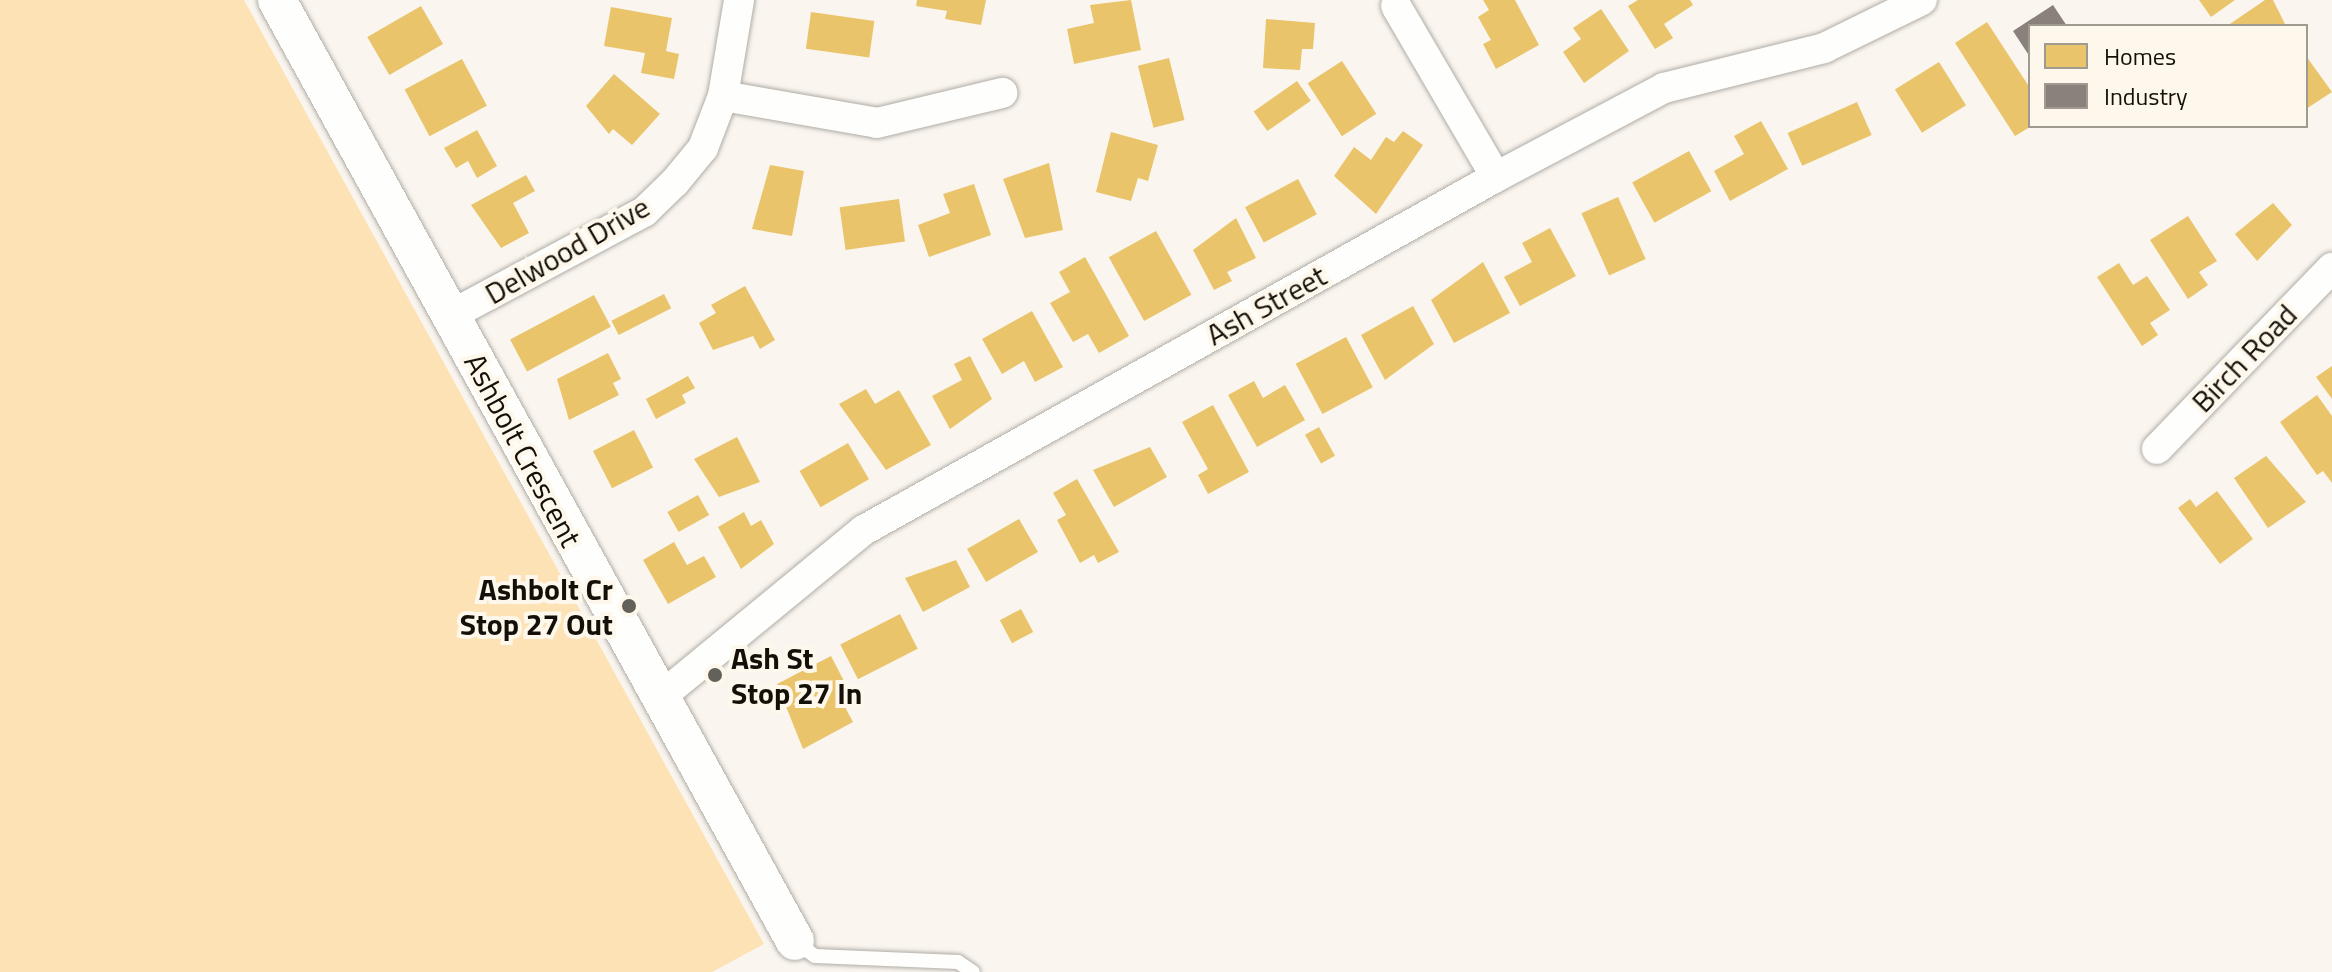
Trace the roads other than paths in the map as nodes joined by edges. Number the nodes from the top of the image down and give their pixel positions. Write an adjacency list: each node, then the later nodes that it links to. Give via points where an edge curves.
1 (277, 0): 9 (street, Ashbolt Crescent)
2 (739, 0): 6 (street, Delwood Drive)
3 (1922, 0): 7 (street, Ash Street, via 1824,48 1664,88)
4 (1396, 6): 7 (street)
5 (1002, 93): 6 (street, via 877,123)
6 (723, 96): 9 (street, Delwood Drive, via 703,148 644,212)
7 (1496, 177): 11 (street, Ash Street, via 864,530)
8 (2332, 268): 10 (street, Birch Road)
9 (451, 315): 11 (street, Ashbolt Crescent)
10 (2157, 449)
11 (658, 699): 12 (street, Ashbolt Crescent)
12 (795, 941): 13 (lane, via 815,956 958,962)
13 (973, 972)

